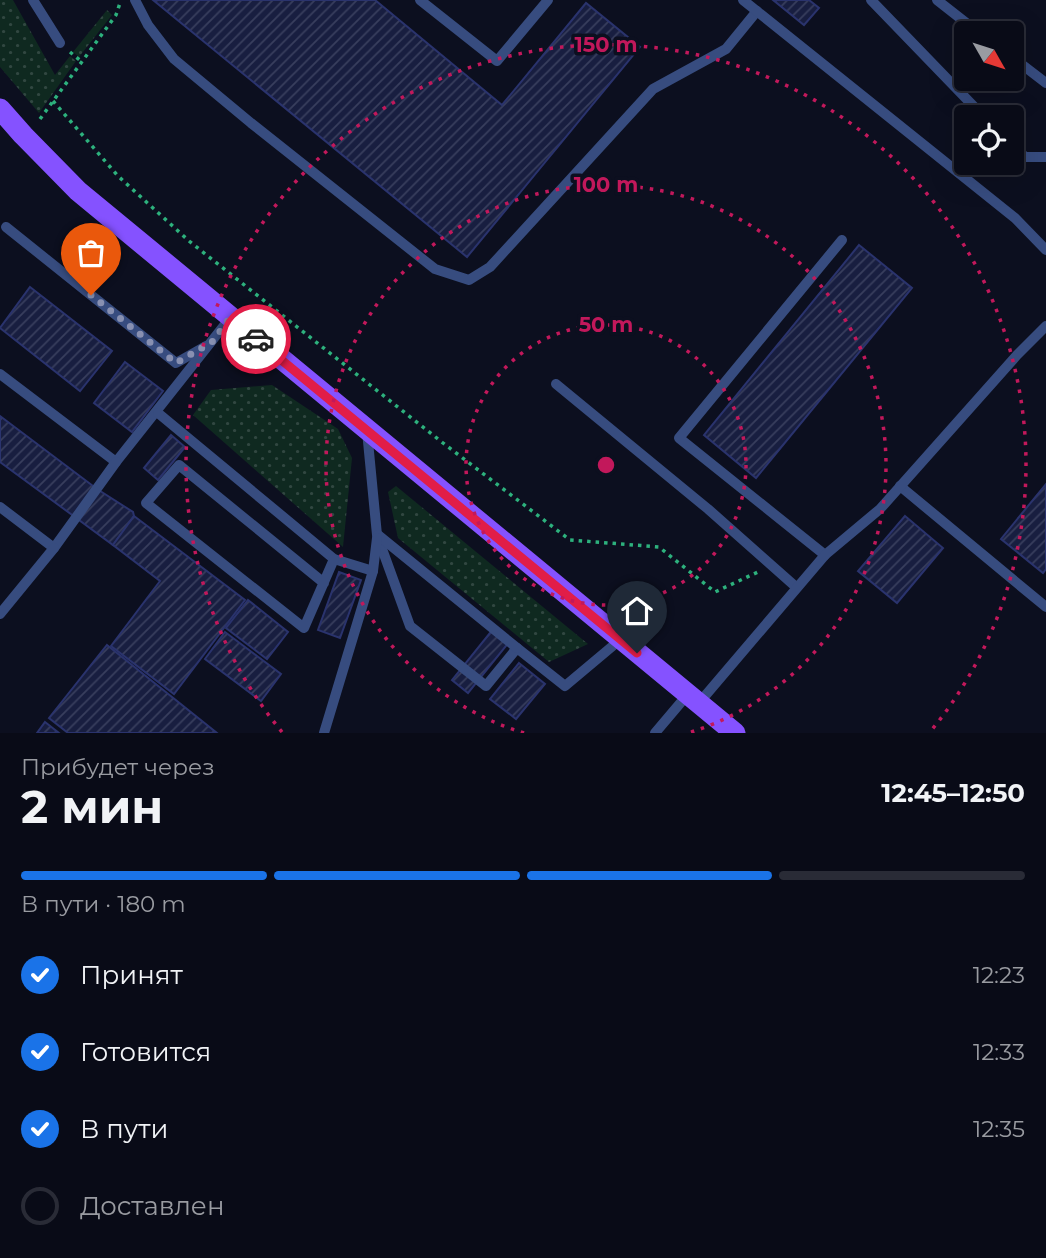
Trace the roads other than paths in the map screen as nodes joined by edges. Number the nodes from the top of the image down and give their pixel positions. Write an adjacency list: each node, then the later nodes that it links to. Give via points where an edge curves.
1 (33, 0): 10 (lane)
2 (135, 0): 8 (lane, via 174,59 435,269 469,280 490,267 653,89 726,49)
3 (420, 0): 4 (lane, via 497,61)
4 (548, 0)
5 (743, 0): 8 (lane)
6 (872, 0): 13 (lane)
7 (937, 0): 9 (lane)
8 (757, 11): 19 (lane, via 1015,219)
9 (964, 21)
10 (60, 43)
11 (1024, 66): 12 (lane)
12 (1046, 83)
13 (973, 105)
14 (0, 109): 20 (main road, via 78,191)
15 (1024, 156): 16 (lane)
16 (1046, 157)
17 (6, 227): 22 (lane, via 176,363)
18 (842, 240): 32 (lane, via 679,438)
19 (1046, 250)
20 (230, 318): 22 (lane); 26 (main road)
21 (1046, 326): 28 (lane)
22 (212, 342): 25 (lane)
23 (0, 374): 27 (lane)
24 (556, 384): 36 (lane)
25 (158, 413): 27 (lane); 33 (lane)
26 (367, 430): 30 (lane); 39 (main road)
27 (116, 462): 31 (lane)
28 (900, 486): 32 (lane); 37 (lane)
29 (0, 507): 31 (lane)
30 (377, 535): 34 (lane); 40 (lane); 40 (lane, via 410,626 486,686)
31 (54, 548): 38 (lane)
32 (825, 555): 36 (lane)
33 (334, 559): 34 (lane); 35 (lane)
34 (373, 571): 42 (lane)
35 (324, 583): 35 (lane, via 304,628 146,503 178,465)
36 (796, 587): 41 (lane)
37 (1046, 607)
38 (0, 614)
39 (621, 639): 40 (lane, via 565,686); 41 (main road)
40 (517, 648)
41 (693, 699): 43 (lane); 44 (main road)
42 (324, 733)
43 (655, 733)
44 (735, 733)

